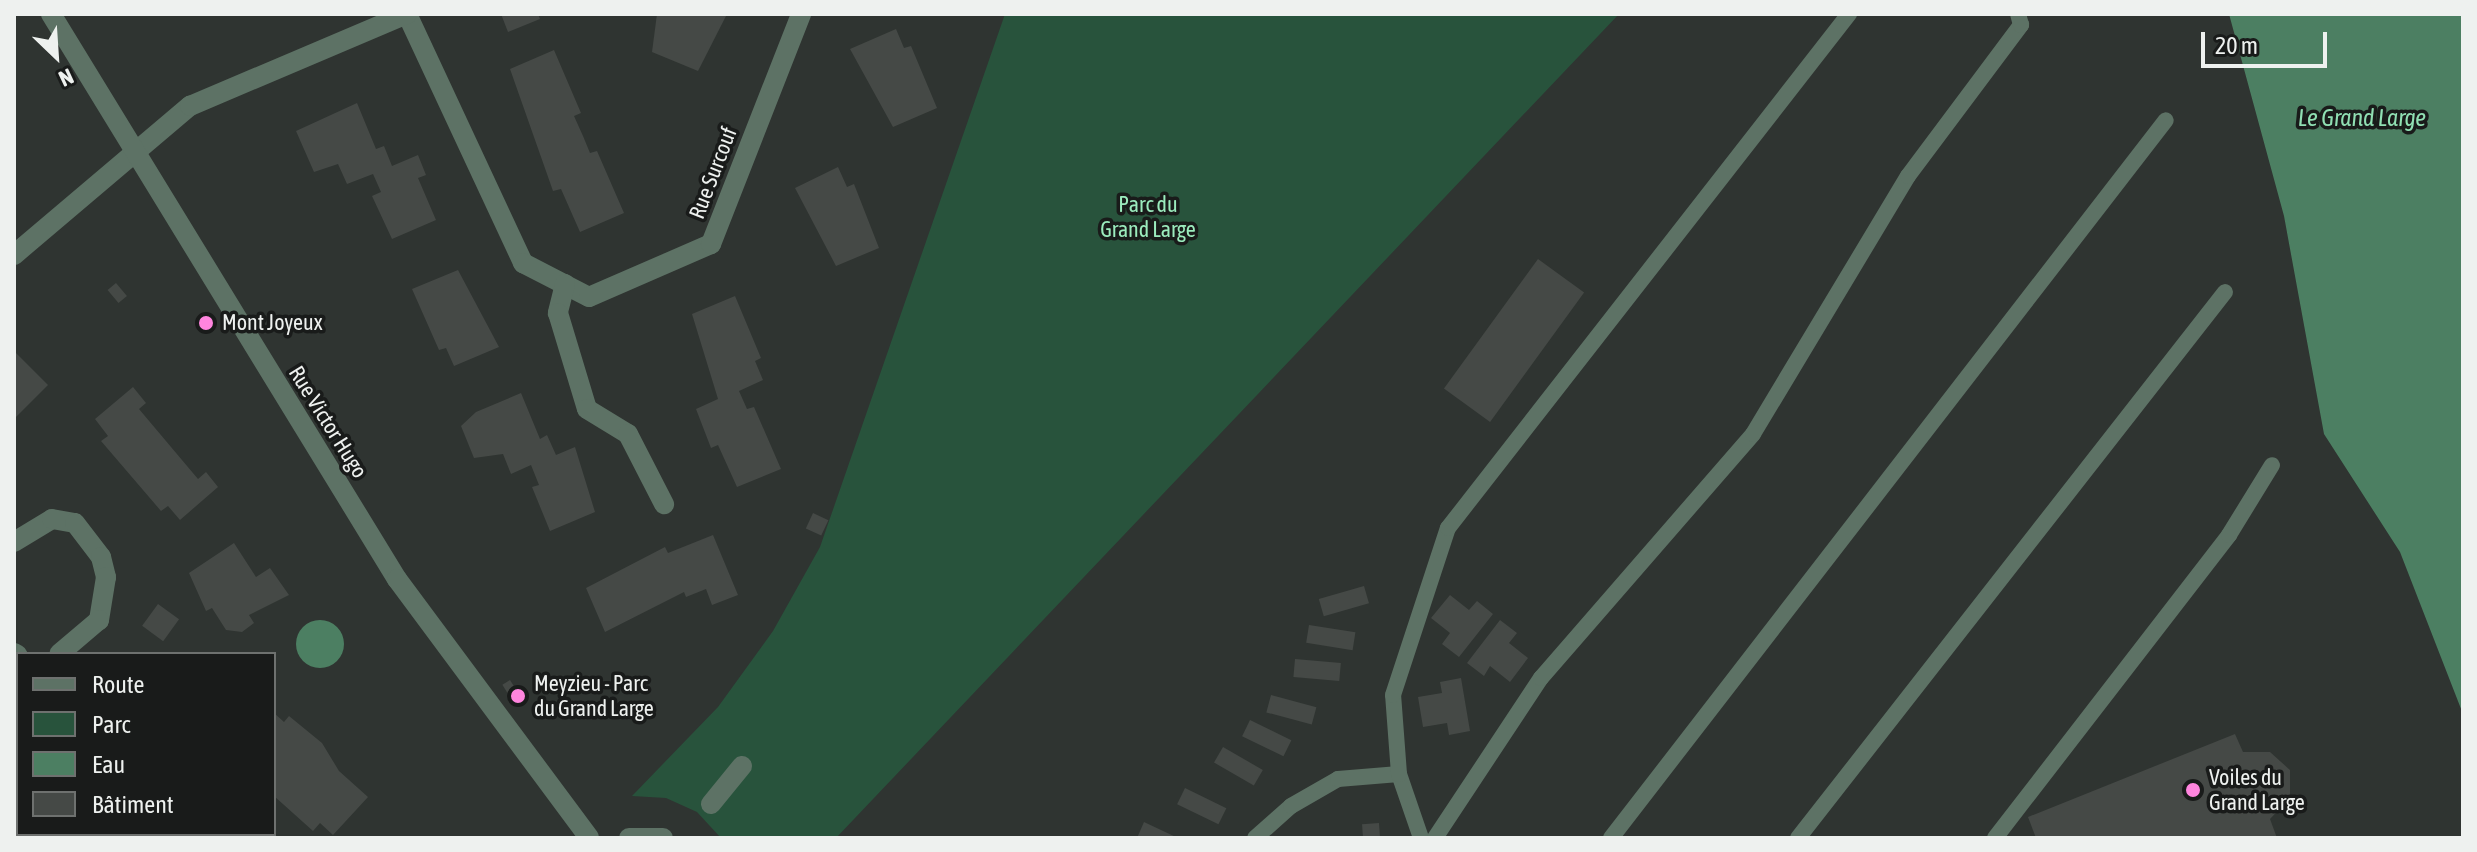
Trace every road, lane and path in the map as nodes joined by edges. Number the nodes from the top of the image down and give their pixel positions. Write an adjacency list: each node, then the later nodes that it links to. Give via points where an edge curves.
1 (51, 14): 7 (street, Rue Victor Hugo)
2 (407, 14): 7 (street, via 190,106); 9 (street, Rue Surcouf, via 523,263)
3 (801, 14): 9 (street, Rue Surcouf, via 711,244 589,297)
4 (1849, 14): 16 (lane, via 1448,528 1393,695)
5 (2018, 14): 23 (lane, via 2021,25 1908,176 1753,434 1541,678)
6 (2166, 120): 24 (lane)
7 (133, 149): 8 (street, via 99,186); 18 (street, Rue Victor Hugo, via 397,579)
8 (14, 255)
9 (565, 284): 12 (street, via 558,313 587,409 628,434)
10 (2225, 292): 25 (lane)
11 (2272, 465): 26 (lane, via 2229,535)
12 (664, 504)
13 (14, 542): 14 (street, via 52,519 75,523 101,557 106,577 99,620)
14 (61, 652)
15 (742, 766): 17 (street)
16 (1399, 774): 21 (lane, via 1338,779 1291,806); 22 (lane)
17 (711, 804)
18 (589, 838)
19 (629, 838): 20 (street)
20 (663, 838)
21 (1255, 838)
22 (1421, 838)
23 (1435, 838)
24 (1611, 838)
25 (1798, 838)
26 (1995, 838)

